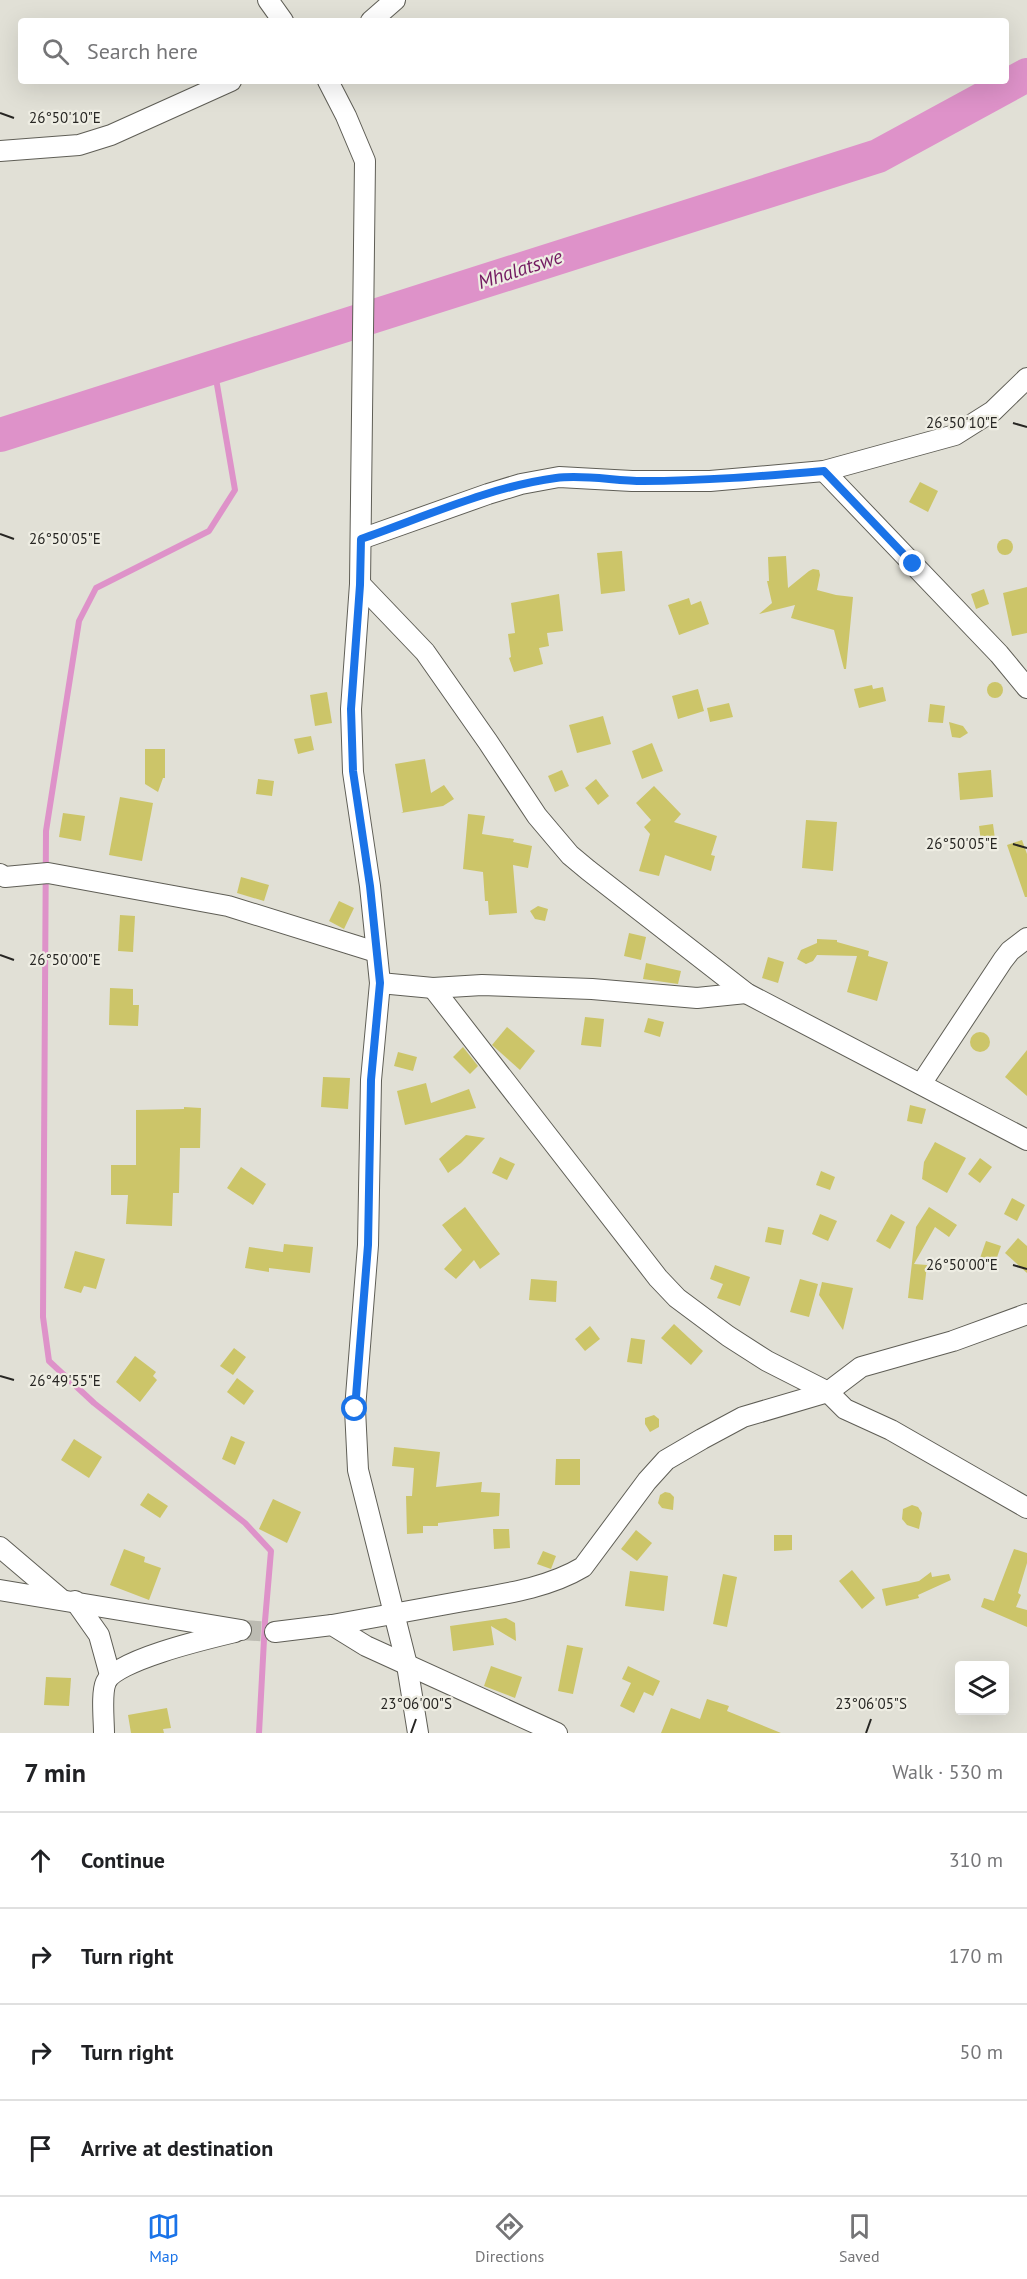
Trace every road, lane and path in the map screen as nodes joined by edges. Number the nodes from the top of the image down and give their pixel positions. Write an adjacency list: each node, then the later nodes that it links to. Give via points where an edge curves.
1 (268, 0): 3 (street)
2 (395, 0): 4 (street)
3 (281, 18)
4 (374, 18)
5 (224, 84): 7 (street, via 111,135 79,145)
6 (330, 84): 10 (street, via 365,161)
7 (0, 151)
8 (1027, 378): 9 (street, via 993,411 955,435)
9 (824, 471): 10 (street, via 710,481 559,477 521,484); 12 (street)
10 (361, 539): 11 (street)
11 (360, 585): 15 (street, via 351,709 353,771); 18 (street, via 425,652 537,816 570,855)
12 (1027, 688)
13 (3, 875): 15 (street, via 48,873 228,906)
14 (1027, 939): 19 (street, via 1003,960)
15 (376, 952): 16 (street)
16 (380, 983): 17 (street); 27 (street, via 371,1080 368,1245 355,1409 358,1470)
17 (433, 988): 18 (street, via 570,988 697,998); 22 (street, via 677,1298 767,1361)
18 (746, 993): 19 (street)
19 (921, 1084): 20 (street)
20 (1027, 1140)
21 (1027, 1314): 22 (street, via 953,1341 861,1367)
22 (828, 1392): 23 (street, via 845,1409 891,1430); 27 (street, via 743,1417 666,1461 647,1480 583,1567 569,1576 530,1588)
23 (1027, 1508)
24 (0, 1546): 26 (street)
25 (0, 1590): 26 (street)
26 (68, 1600): 31 (street, via 99,1635); 31 (street, via 241,1630 173,1649)
27 (395, 1614): 28 (street); 30 (street)
28 (332, 1624): 29 (street); 30 (street)
29 (275, 1632)
30 (407, 1665): 33 (street); 34 (street)
31 (110, 1675): 32 (street, via 105,1684)
32 (104, 1733)
33 (418, 1733)
34 (557, 1733)

